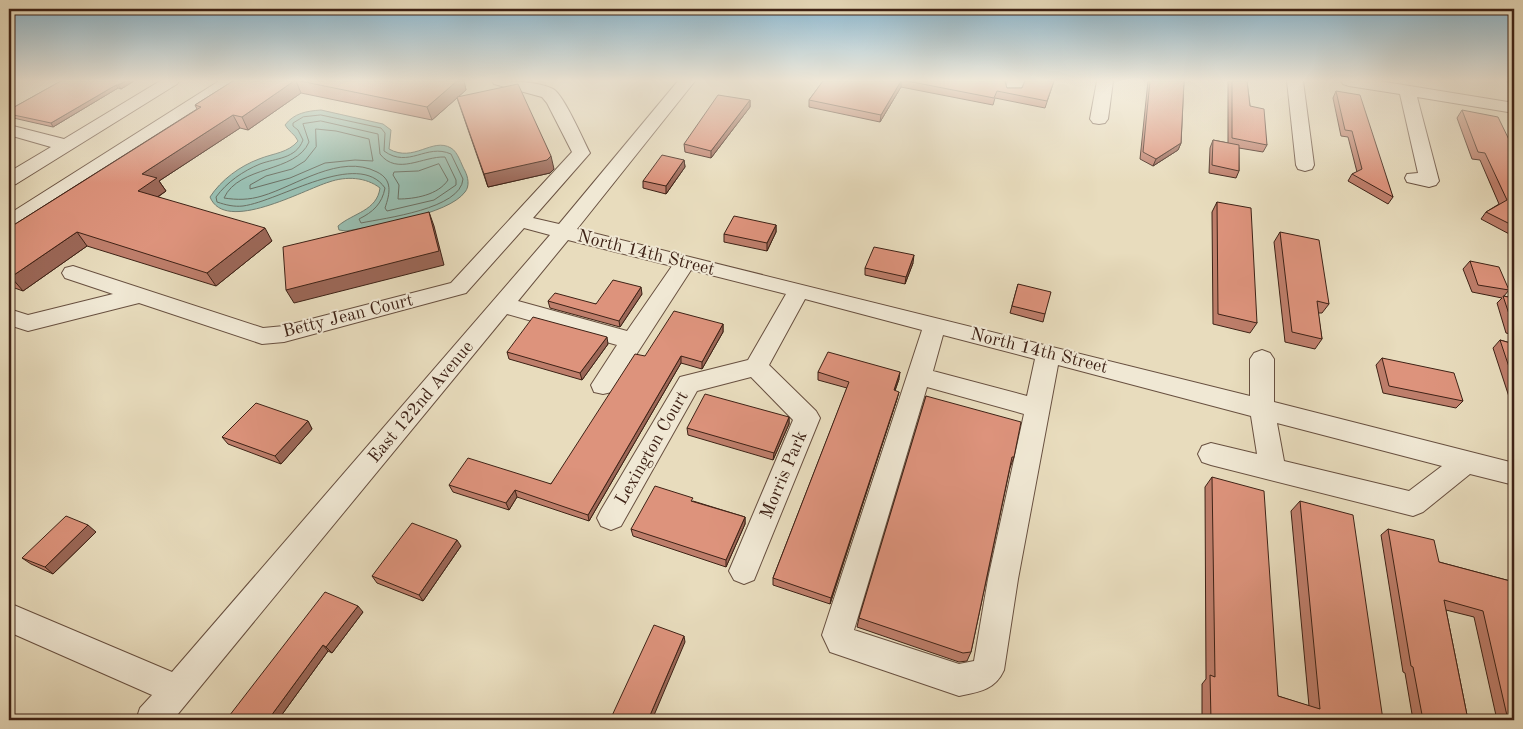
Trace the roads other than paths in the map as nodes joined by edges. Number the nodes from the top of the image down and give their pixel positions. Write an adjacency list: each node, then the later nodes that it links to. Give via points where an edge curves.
1 (115, 115): 9 (street)
2 (176, 115): 11 (street)
3 (561, 115): 17 (street, Betty Jean Court, via 581,154)
4 (659, 115): 19 (street, East 122nd Avenue)
5 (1101, 115): 8 (street)
6 (1299, 115): 14 (street)
7 (1413, 115): 15 (street, via 1429,181)
8 (1100, 120)
9 (98, 125): 11 (street); 12 (street)
10 (9, 130): 12 (street)
11 (142, 136): 13 (street)
12 (73, 140): 13 (street); 16 (street)
13 (126, 147): 18 (street)
14 (1305, 165)
15 (1414, 178)
16 (9, 180)
17 (519, 221): 19 (street); 23 (street, Betty Jean Court, via 458,288 284,334 262,336)
18 (9, 223)
19 (563, 233): 20 (street, North 14th Street); 24 (street, East 122nd Avenue)
20 (685, 263): 22 (street, North 14th Street); 27 (street)
21 (73, 273): 23 (street, Betty Jean Court)
22 (799, 290): 26 (street, North 14th Street); 30 (street)
23 (140, 295): 25 (street, via 28,323)
24 (502, 306): 27 (street); 42 (street, East 122nd Avenue)
25 (9, 317)
26 (935, 325): 28 (street, North 14th Street); 31 (street)
27 (633, 341): 32 (street)
28 (1048, 354): 33 (street); 34 (street, North 14th Street)
29 (1262, 359): 34 (street)
30 (756, 367): 39 (street, Lexington Court, via 689,384); 40 (street, Morris Park, via 807,418)
31 (919, 376): 33 (street); 33 (street, via 837,635 840,641 959,680 977,677 988,670)
32 (603, 385)
33 (1037, 408)
34 (1262, 409): 36 (street, North 14th Street); 37 (street)
35 (1211, 454): 37 (street)
36 (1467, 461): 37 (street, via 1413,504); 38 (street, North 14th Street)
37 (1272, 469)
38 (1514, 474)
39 (612, 518)
40 (744, 572)
41 (9, 616): 42 (street)
42 (177, 690): 43 (street, East 122nd Avenue)
43 (152, 720)

